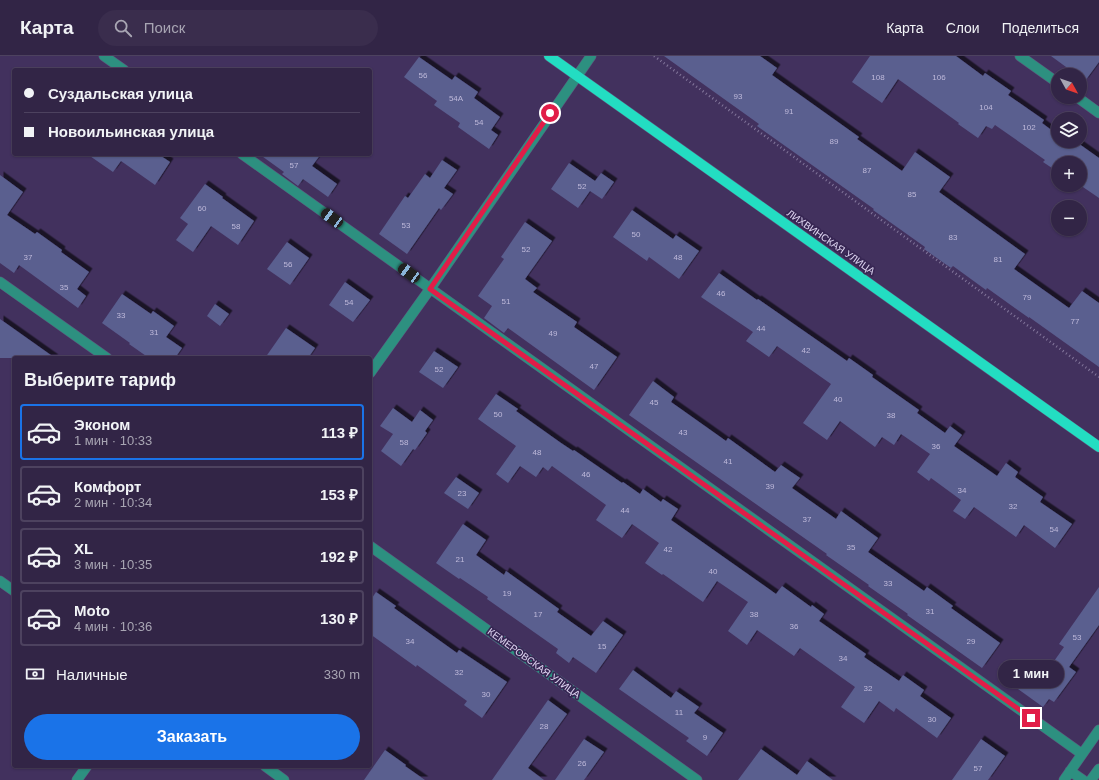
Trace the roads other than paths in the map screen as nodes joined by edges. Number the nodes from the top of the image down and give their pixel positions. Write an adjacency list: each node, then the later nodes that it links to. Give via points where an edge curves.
1 (104, 56): 5 (street)
2 (549, 56): 6 (main road, ЛИХВИНСКАЯ УЛИЦА)
3 (591, 56): 6 (street)
4 (1020, 56): 7 (street)
5 (121, 68)
6 (576, 76): 12 (street); 15 (main road, ЛИХВИНСКАЯ УЛИЦА)
7 (1051, 79)
8 (1087, 104): 9 (street)
9 (1099, 113)
10 (245, 156): 12 (street)
11 (0, 282): 13 (street)
12 (430, 289): 14 (street); 20 (street)
13 (104, 356)
14 (372, 370)
15 (1099, 447)
16 (372, 547): 27 (street, КЕМЕРОВСКАЯ УЛИЦА)
17 (0, 581): 18 (street)
18 (12, 590)
19 (1099, 730): 20 (street)
20 (1082, 754): 24 (street)
21 (86, 768): 25 (street)
22 (268, 768): 26 (street)
23 (1099, 769): 30 (street)
24 (1070, 771): 28 (street); 29 (street)
25 (76, 780)
26 (284, 780)
27 (697, 780)
28 (1064, 780)
29 (1083, 780)
30 (1091, 780)

